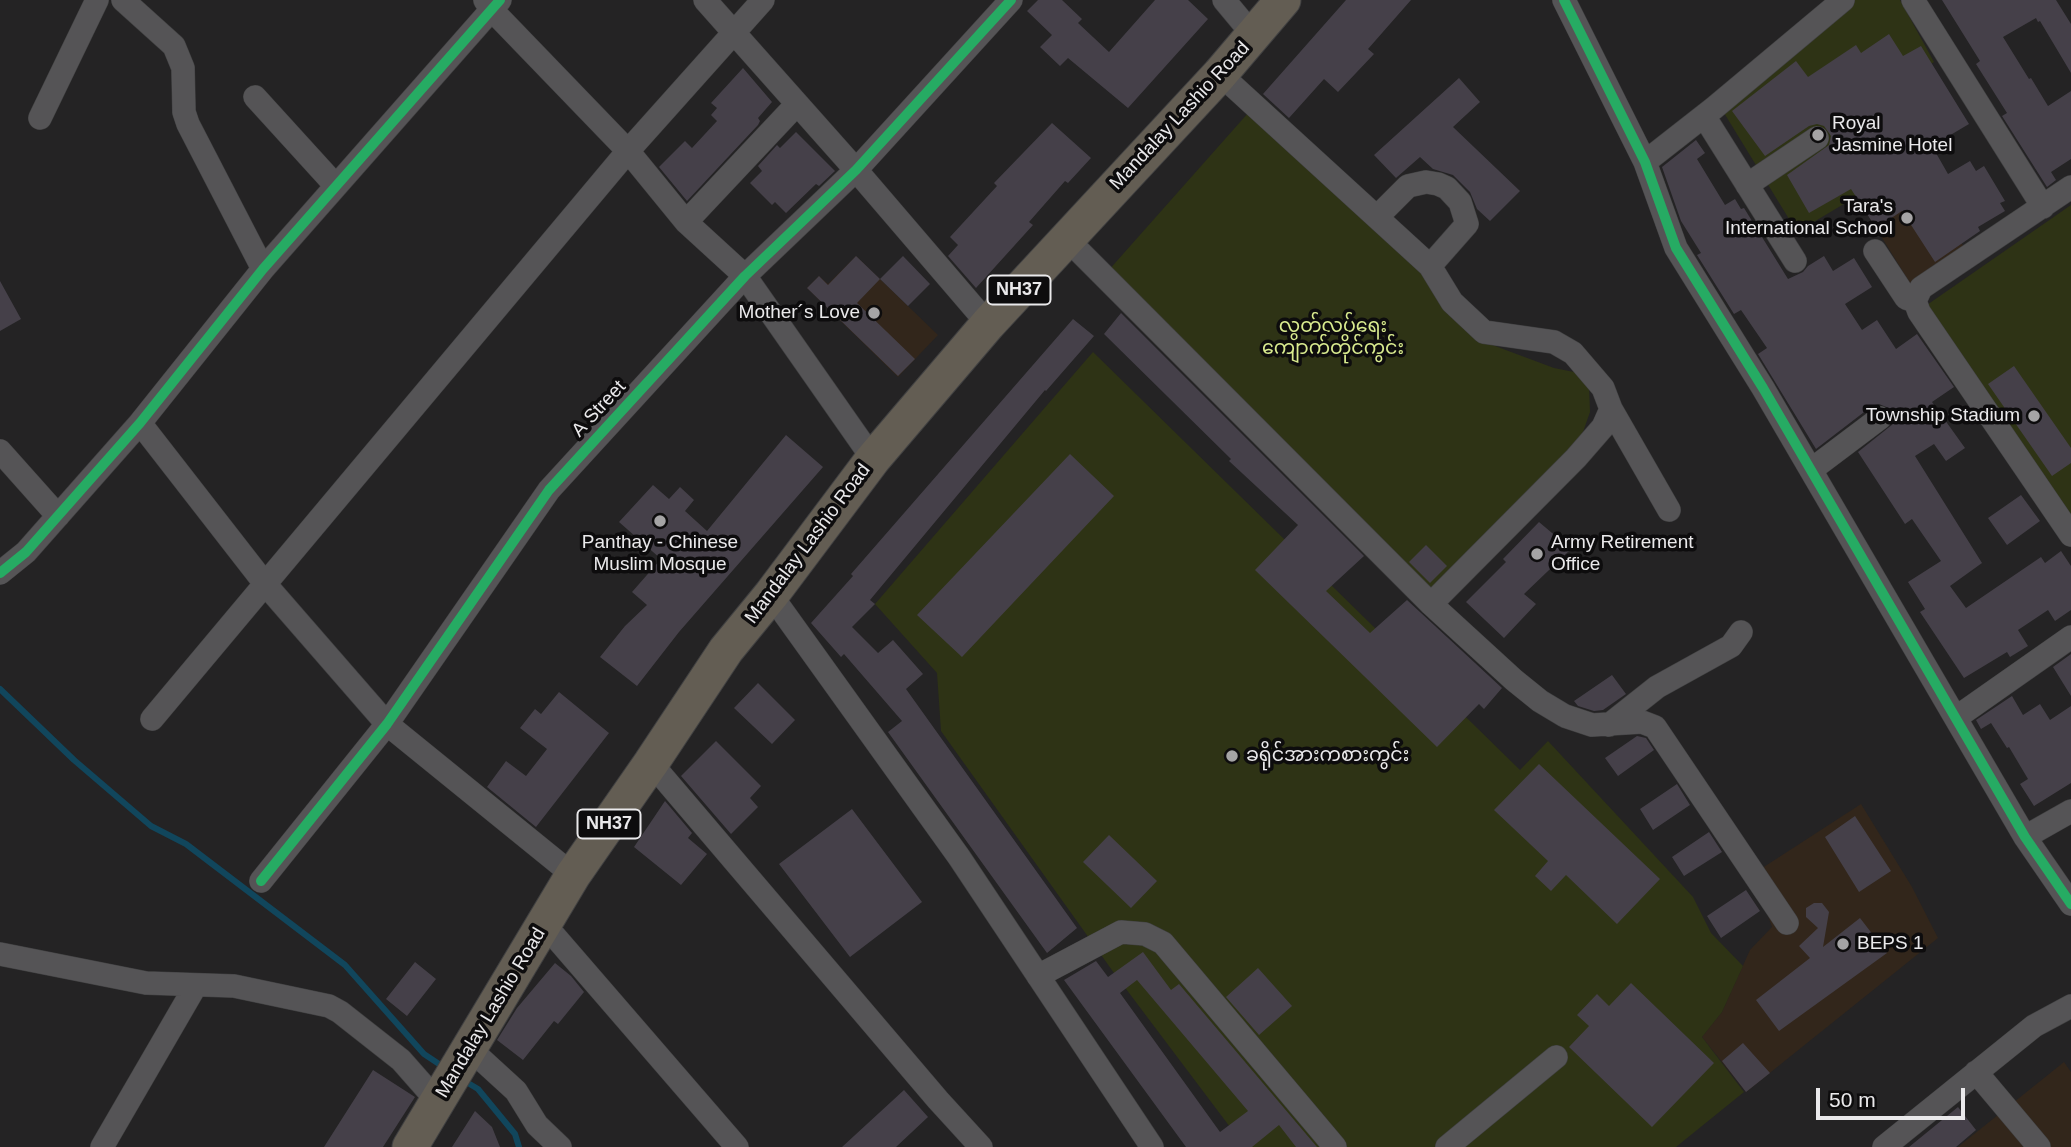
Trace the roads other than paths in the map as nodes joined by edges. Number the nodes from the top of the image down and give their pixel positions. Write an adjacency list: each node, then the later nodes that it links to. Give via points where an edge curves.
1 (97, 0): 18 (street)
2 (123, 0): 33 (street, via 174,46 183,68 188,124)
3 (705, 0): 12 (street)
4 (762, 0): 12 (street)
5 (1011, 0): 22 (street, A Street)
6 (1224, 0): 13 (street)
7 (1283, 0): 13 (highway, Mandalay Lashio Road / NH37)
8 (1564, 0): 21 (street)
9 (1843, 0): 17 (street)
10 (1913, 0): 26 (street)
11 (492, 3): 20 (street); 24 (street)
12 (733, 33): 16 (street); 20 (street)
13 (1254, 36): 14 (highway, Mandalay Lashio Road / NH37)
14 (1220, 74): 27 (street); 29 (highway, Mandalay Lashio Road / NH37)
15 (255, 97): 24 (street)
16 (797, 104): 22 (street); 28 (street)
17 (1704, 116): 21 (street); 23 (street)
18 (40, 118)
19 (1817, 138): 23 (street)
20 (628, 151): 28 (street); 47 (street)
21 (1645, 162): 42 (street, via 1676,248)
22 (856, 170): 34 (street, A Street); 36 (street)
23 (1747, 185): 31 (street)
24 (336, 186): 33 (street)
25 (2071, 187): 26 (street)
26 (2043, 207): 35 (street, via 1921,288)
27 (1378, 216): 32 (street); 32 (street, via 1408,186 1426,182 1447,188 1460,202 1467,224)
28 (686, 222): 34 (street)
29 (1066, 238): 36 (highway, Mandalay Lashio Road / NH37); 49 (street)
30 (1875, 251): 35 (street, via 1906,298)
31 (1795, 261)
32 (1430, 265): 37 (street, via 1452,302 1484,332 1554,342 1573,353 1603,388)
33 (263, 270): 39 (street)
34 (745, 276): 41 (street); 54 (street, A Street, via 549,490)
35 (1915, 301): 45 (street)
36 (988, 324): 41 (highway, Mandalay Lashio Road / NH37)
37 (1611, 409): 43 (street); 49 (street, via 1603,427 1576,458)
38 (1880, 418): 42 (street)
39 (140, 422): 44 (street); 47 (street)
40 (0, 451): 44 (street)
41 (873, 459): 48 (highway, Mandalay Lashio Road / NH37)
42 (1811, 470): 52 (street)
43 (1669, 510)
44 (58, 516): 46 (street)
45 (2071, 535)
46 (0, 573)
47 (266, 585): 53 (street); 54 (street)
48 (771, 595): 56 (highway, Mandalay Lashio Road / NH37, via 726,650); 65 (street, via 959,857)
49 (1431, 604): 55 (street, via 1540,701 1565,716)
50 (1741, 632): 55 (street, via 1731,646 1657,687)
51 (2071, 637): 52 (street)
52 (1957, 716): 58 (street)
53 (152, 719)
54 (387, 724): 59 (street); 60 (street, A Street)
55 (1609, 725): 62 (street, via 1642,722 1655,727)
56 (651, 763): 59 (highway, Mandalay Lashio Road / NH37); 77 (street)
57 (2071, 811): 58 (street)
58 (2025, 837): 61 (street)
59 (573, 875): 63 (highway, Mandalay Lashio Road / NH37)
60 (261, 881)
61 (2071, 904)
62 (1787, 923)
63 (545, 925): 70 (highway, Mandalay Lashio Road / NH37); 76 (street)
64 (0, 954): 66 (street, via 146,983)
65 (1038, 976): 78 (street); 79 (street, via 1121,932 1145,934 1163,943)
66 (196, 985): 70 (street, via 234,986 328,1006 401,1060); 72 (street)
67 (2071, 1006): 69 (street, via 2034,1026)
68 (1556, 1057): 80 (street)
69 (1976, 1072): 81 (street); 82 (street)
70 (454, 1074): 71 (street, via 516,1091); 73 (highway, Mandalay Lashio Road / NH37)
71 (537, 1125): 74 (street); 75 (street)
72 (102, 1147)
73 (411, 1147)
74 (544, 1147)
75 (560, 1147)
76 (737, 1147)
77 (981, 1147)
78 (1152, 1147)
79 (1335, 1147)
80 (1447, 1147)
81 (1884, 1147)
82 (2039, 1147)

